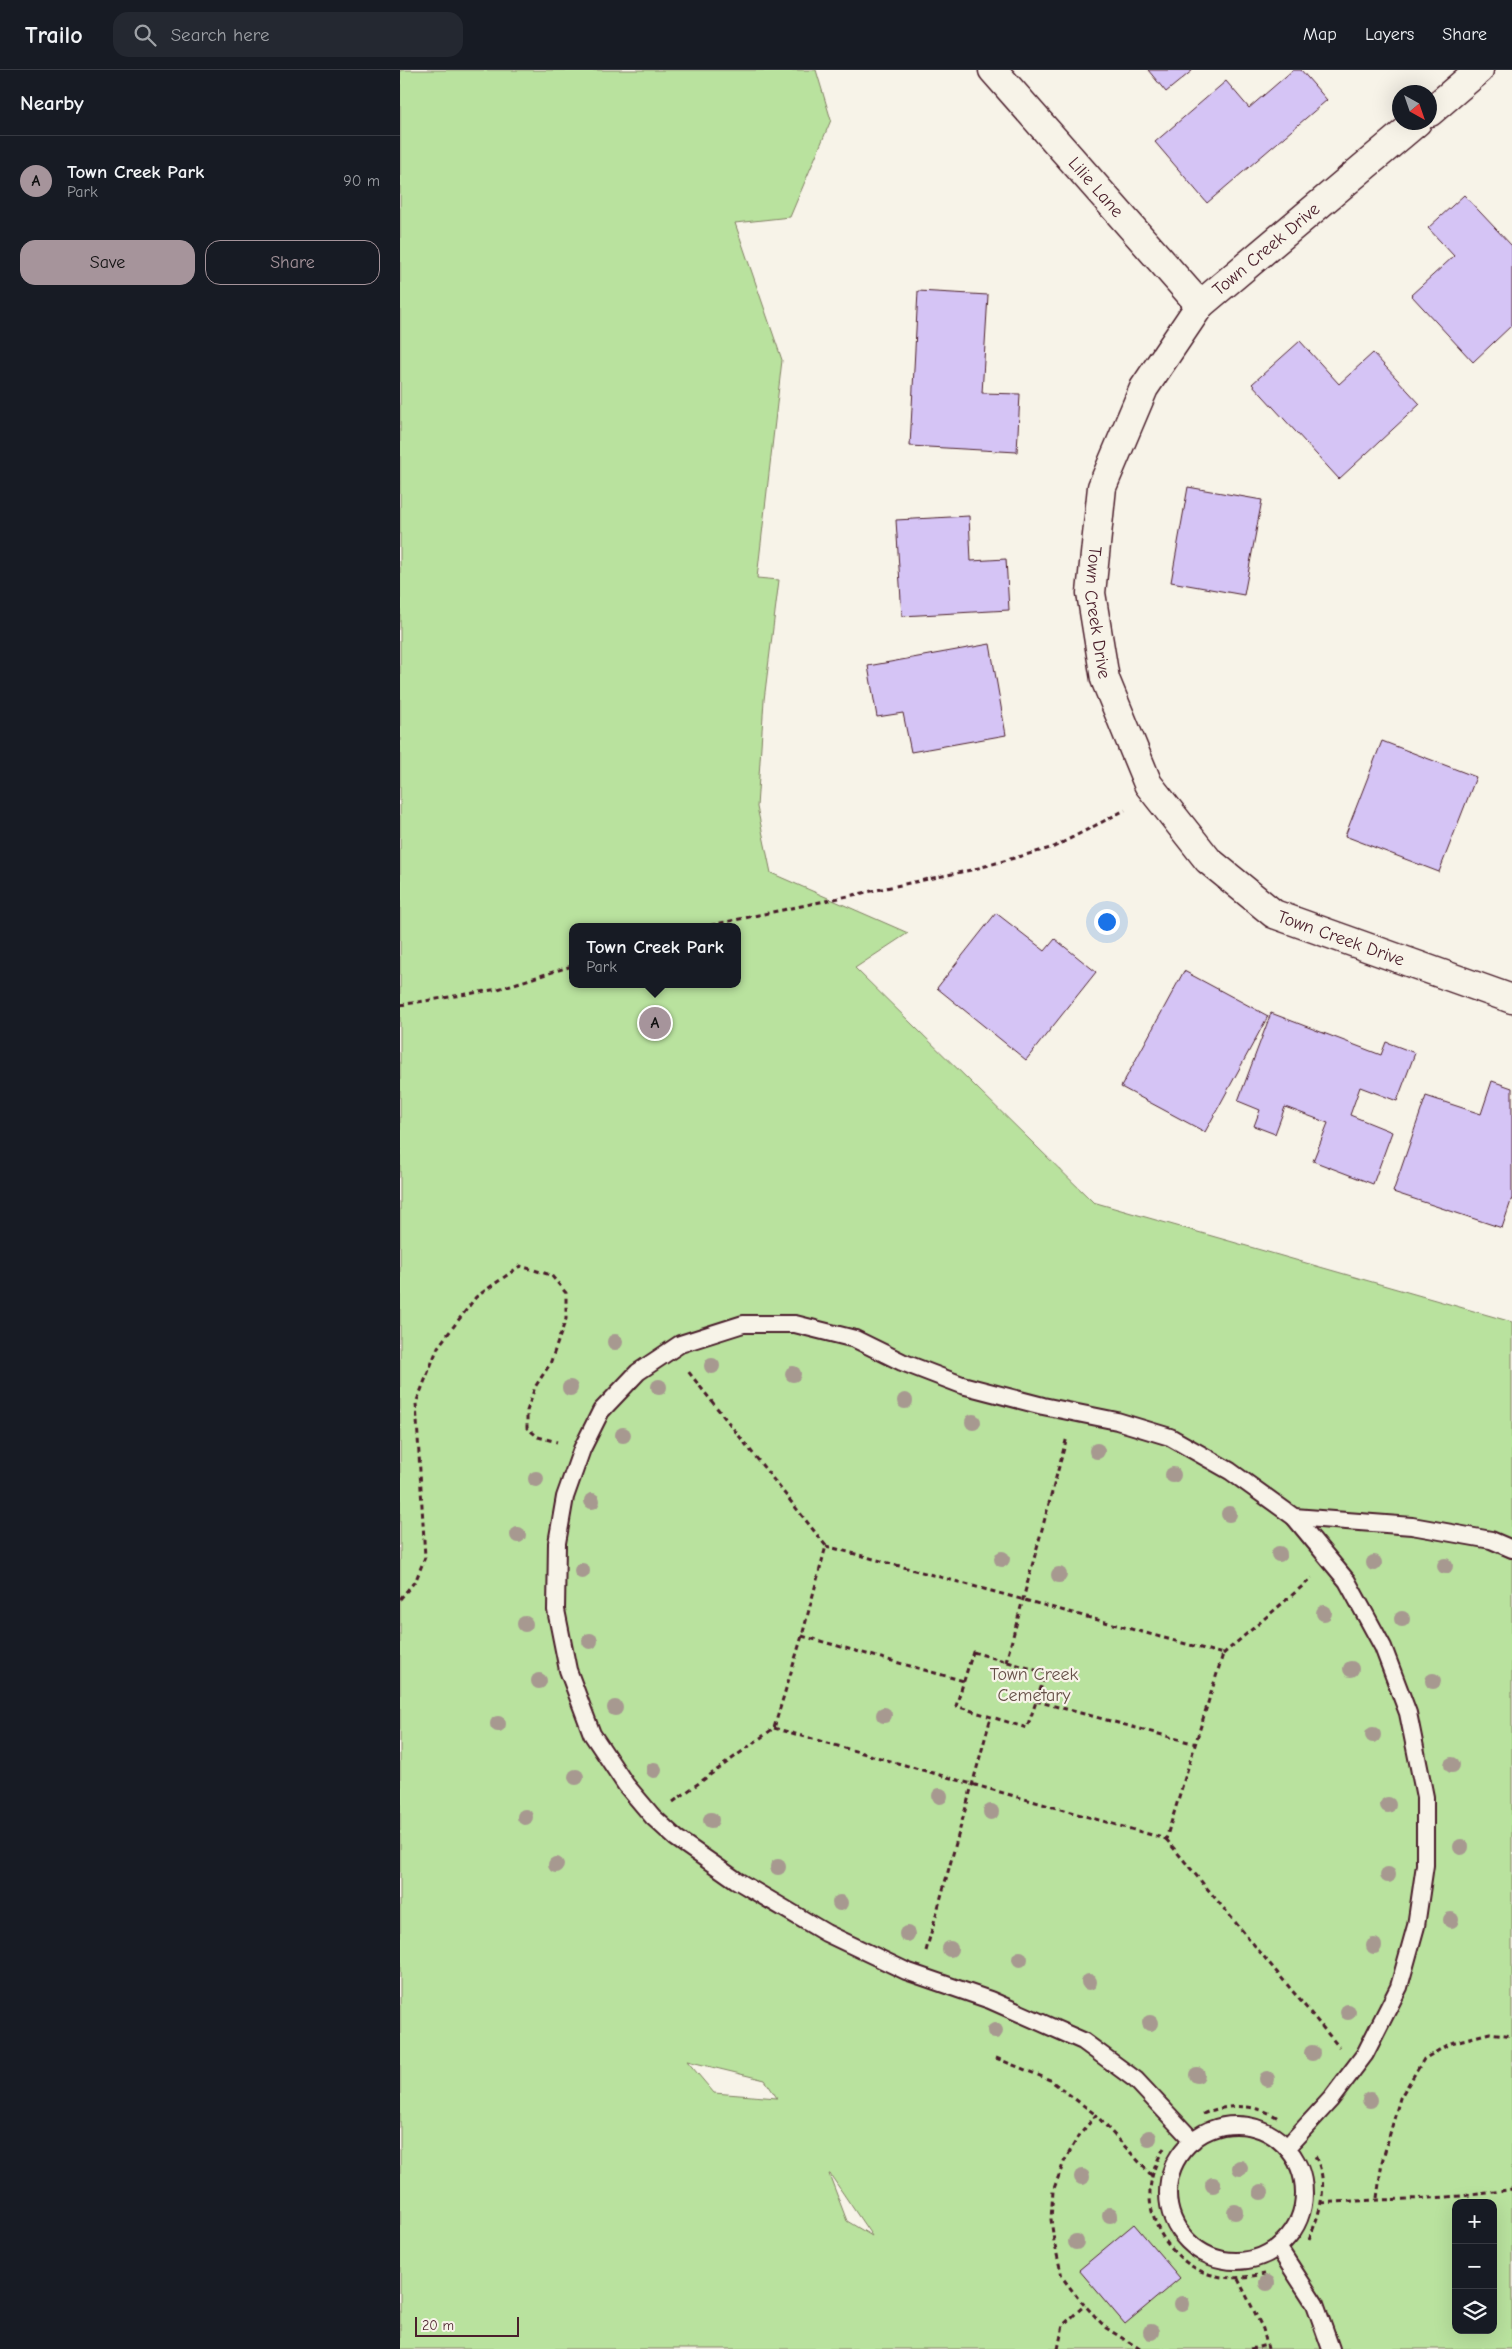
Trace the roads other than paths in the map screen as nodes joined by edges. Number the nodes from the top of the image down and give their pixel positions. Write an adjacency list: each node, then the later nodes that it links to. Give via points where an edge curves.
1 (993, 70): 5 (street, Lilie Lane)
2 (1479, 70): 3 (street)
3 (1437, 106)
4 (1408, 130): 5 (street, Town Creek Drive)
5 (1200, 305): 6 (street, Town Creek Drive, via 1144,388 1102,486 1091,593 1105,679 1148,784 1208,860 1274,914)
6 (1512, 999)
7 (1294, 1517): 8 (lane, via 1412,1526 1491,1540); 9 (lane, via 1230,1471 1170,1437 1117,1421 962,1386 855,1339 794,1324 743,1324 671,1349 638,1372 601,1412 582,1449 565,1497 557,1544 556,1610 568,1670 592,1734 626,1785 653,1817 676,1838 736,1880 809,1924 920,1976 990,2000 1083,2041 1136,2080); 10 (lane, via 1347,1581 1383,1647 1408,1713 1425,1797 1425,1865 1416,1926 1399,1987 1365,2054 1331,2099)
8 (1512, 1549)
9 (1193, 2142): 10 (lane, via 1202,2134 1224,2126 1247,2126 1269,2133); 11 (lane, via 1172,2167 1168,2189 1170,2210 1178,2230 1204,2254 1232,2262 1253,2260)
10 (1288, 2147): 11 (lane, via 1303,2177 1305,2194 1303,2211 1296,2227)
11 (1278, 2247): 12 (lane, via 1315,2304)
12 (1331, 2349)

